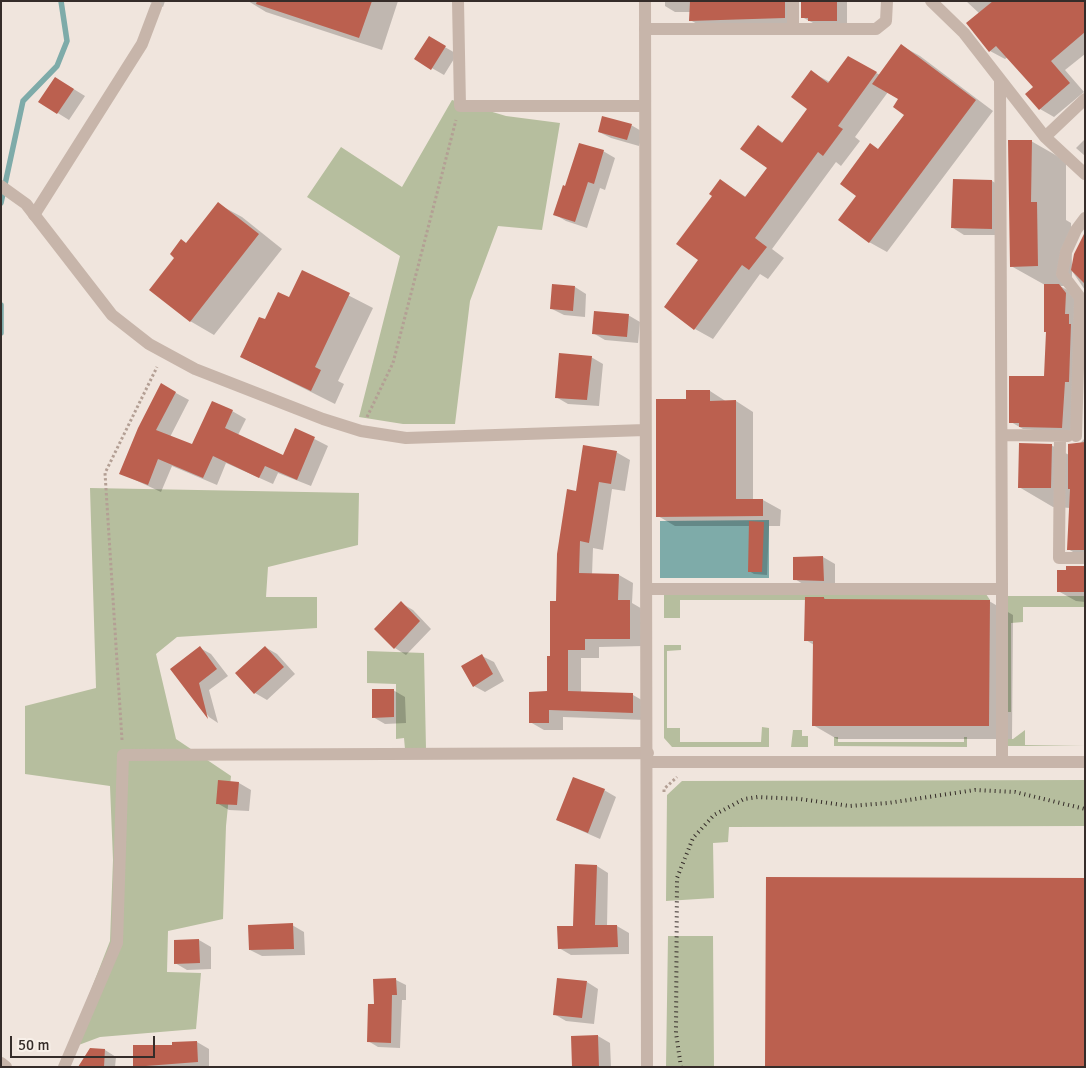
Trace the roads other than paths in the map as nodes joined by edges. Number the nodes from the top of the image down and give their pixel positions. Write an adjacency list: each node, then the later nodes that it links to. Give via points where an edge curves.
1 (458, 1): 11 (street, via 460,106)
2 (645, 1): 8 (street)
3 (793, 1): 7 (street)
4 (887, 1): 7 (street, via 886,21 876,29)
5 (931, 1): 9 (street, via 964,33)
6 (156, 7): 15 (street, via 142,44)
7 (793, 28): 8 (street)
8 (645, 29): 11 (street)
9 (1000, 79): 12 (street); 19 (street)
10 (1085, 99): 12 (street)
11 (645, 106): 18 (street)
12 (1046, 137): 13 (street)
13 (1085, 174)
14 (1, 186): 15 (street, via 26,204)
15 (34, 215): 18 (street, via 112,315 149,344 195,369 323,419 361,431 406,438)
16 (1085, 218): 17 (street, via 1066,252 1062,274)
17 (1082, 302): 21 (street)
18 (645, 430): 24 (street)
19 (1003, 435): 20 (street); 23 (street)
20 (1060, 436): 21 (street); 22 (street, via 1059,558)
21 (1081, 436)
22 (1085, 558)
23 (1002, 588): 24 (street); 26 (street)
24 (648, 589): 25 (street)
25 (648, 758): 26 (street); 30 (street, via 123,755 117,943); 31 (street)
26 (1002, 762): 27 (street)
27 (1085, 762)
28 (1, 1064): 29 (street)
29 (6, 1067)
30 (64, 1067)
31 (647, 1067)

